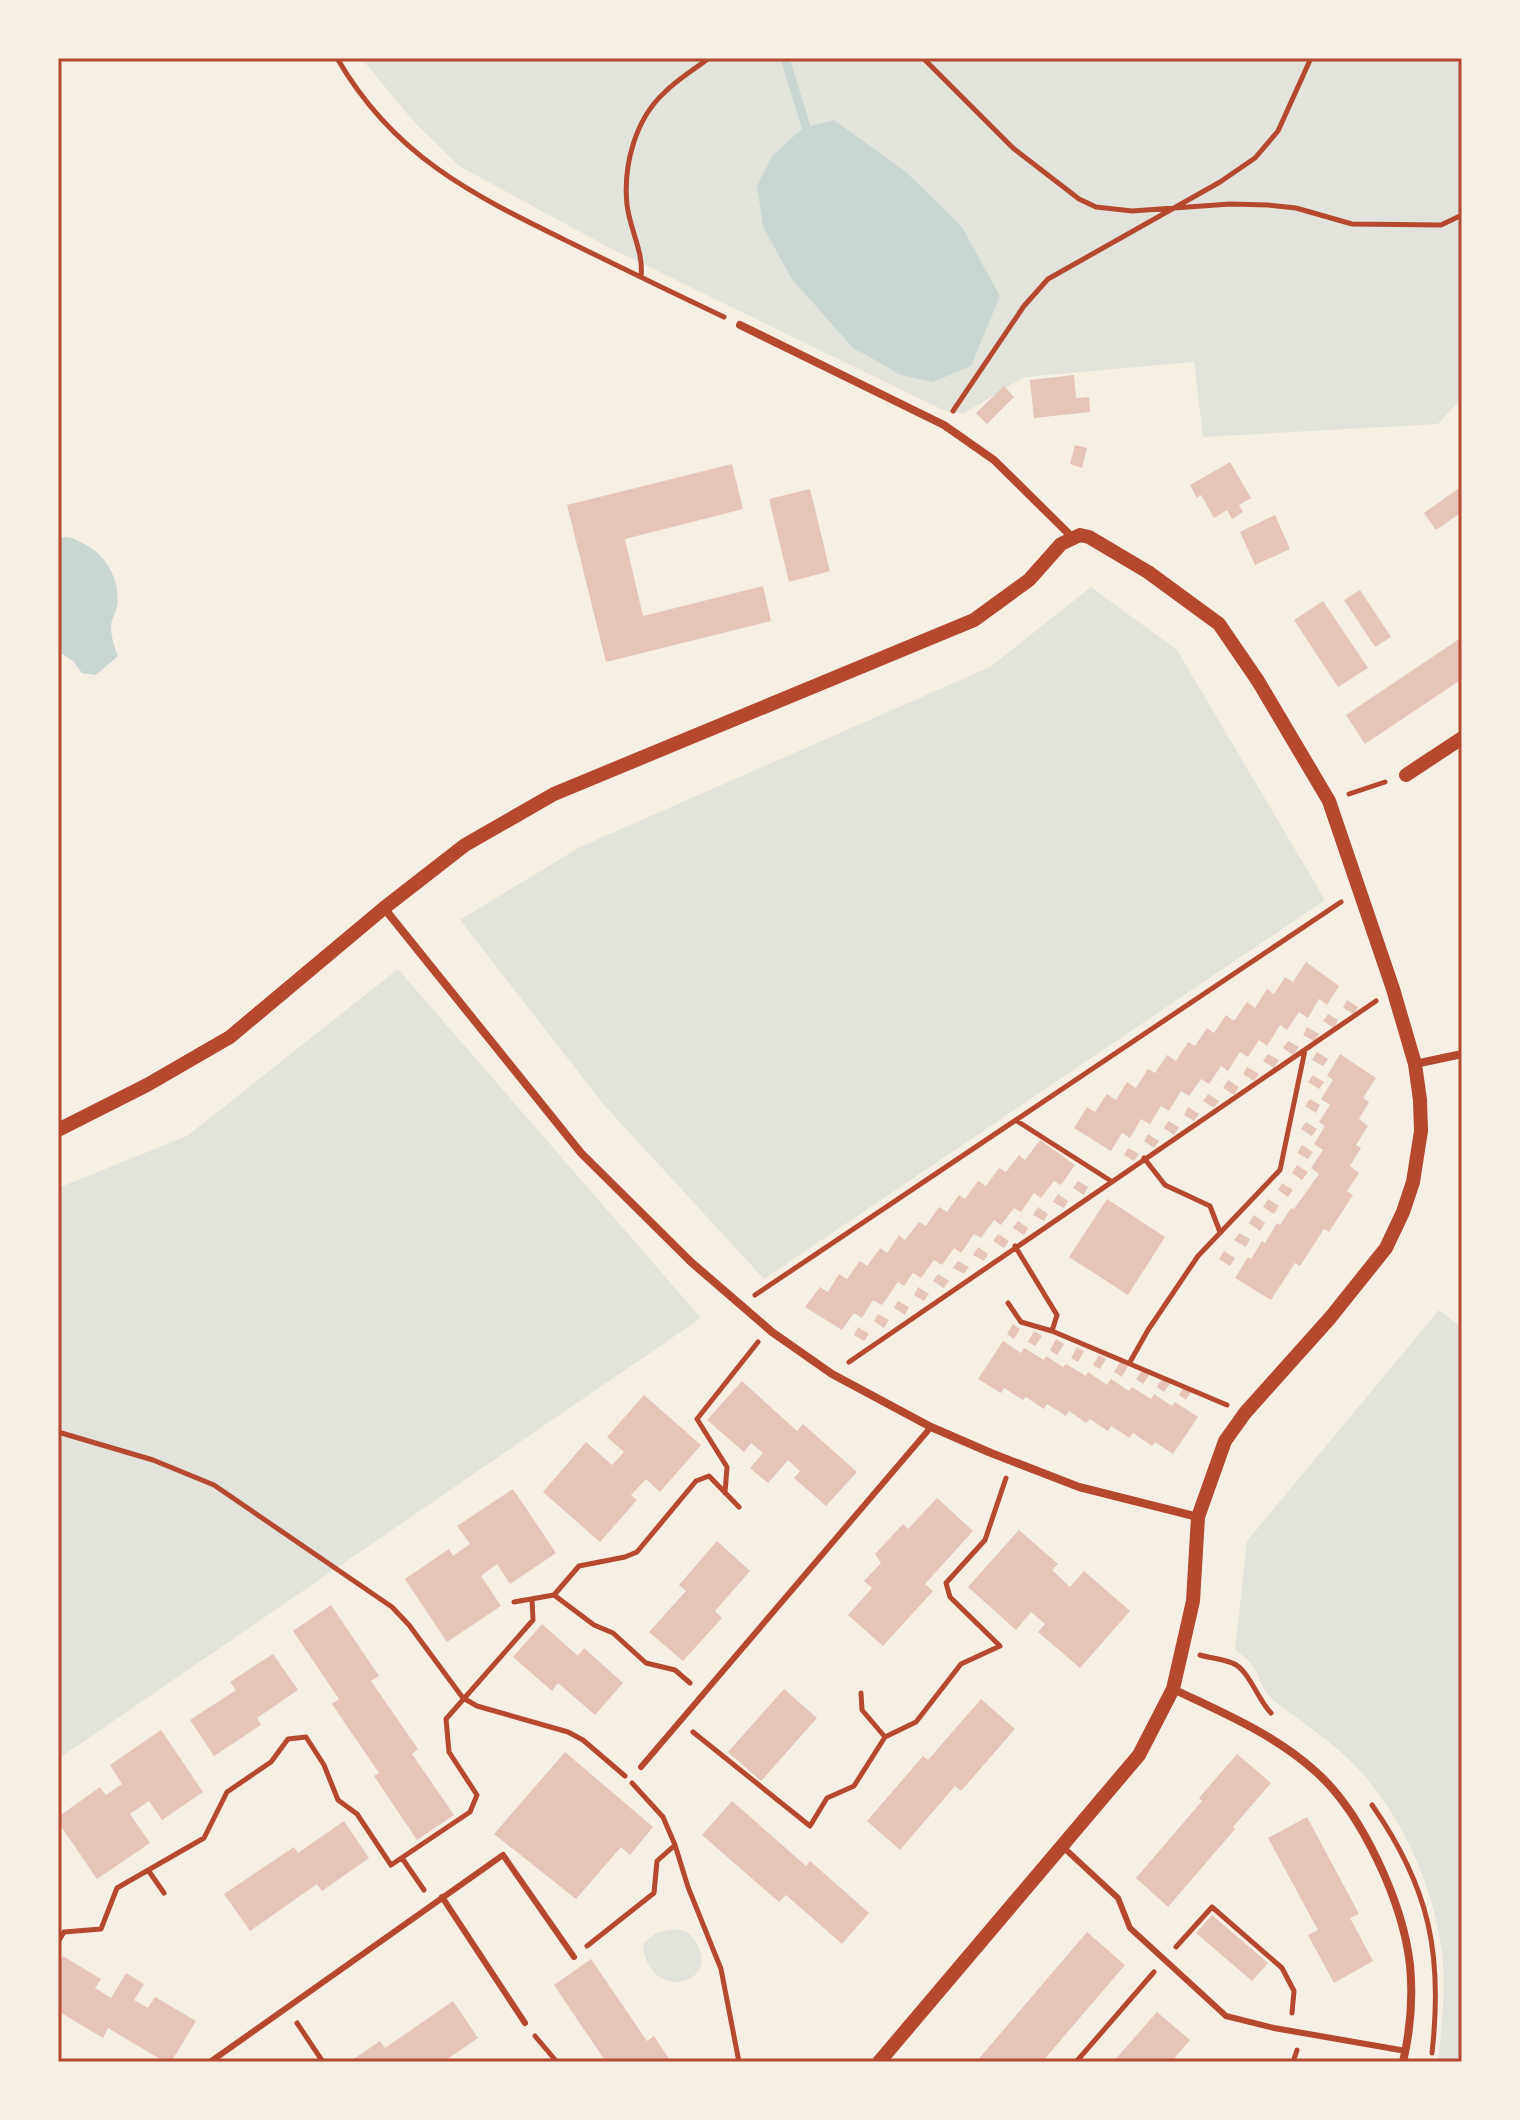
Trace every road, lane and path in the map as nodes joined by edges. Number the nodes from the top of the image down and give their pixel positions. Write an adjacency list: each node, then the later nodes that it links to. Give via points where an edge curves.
1 (337, 58): 7 (path, via 369,105 432,168 495,206)
2 (709, 58): 7 (path, via 663,93 630,152 627,207 643,262)
3 (923, 58): 5 (path, via 1013,148 1079,199 1096,207 1132,211)
4 (1311, 58): 5 (path, via 1278,131 1255,158)
5 (1178, 207): 6 (path, via 1268,205 1352,224 1441,225); 9 (path, via 1048,279)
6 (1462, 215)
7 (641, 277): 8 (path)
8 (740, 325): 9 (street)
9 (944, 425): 10 (street, via 994,460)
10 (1072, 537): 13 (street, via 1089,537 1111,549 1219,624); 15 (street, via 1029,580 974,620 554,794 465,845)
11 (1462, 738): 12 (street)
12 (1406, 775): 13 (path)
13 (1329, 801): 14 (street)
14 (1360, 890): 16 (street); 20 (path)
15 (384, 908): 21 (street, via 230,1037); 27 (street, via 581,1153)
16 (1393, 989): 17 (path); 19 (street)
17 (1305, 1050): 22 (path); 24 (path, via 1280,1170)
18 (1462, 1054): 19 (street)
19 (1415, 1064): 32 (street, via 1421,1131 1413,1182 1392,1236 1365,1277)
20 (1017, 1120): 23 (path); 27 (path)
21 (58, 1130)
22 (1144, 1158): 23 (path); 24 (path, via 1165,1185 1210,1206)
23 (1111, 1181): 25 (path)
24 (1220, 1232): 30 (path, via 1198,1256)
25 (1015, 1246): 29 (path, via 1057,1315); 31 (path)
26 (1008, 1303): 29 (path, via 1021,1322)
27 (741, 1305): 28 (street)
28 (768, 1329): 31 (street); 36 (path, via 697,1419 727,1467)
29 (1052, 1331): 30 (path)
30 (1130, 1362): 32 (path)
31 (832, 1374): 33 (street)
32 (1245, 1413): 38 (street, via 1225,1441)
33 (931, 1427): 35 (street); 44 (lane)
34 (58, 1432): 45 (path, via 153,1460 214,1485 392,1607)
35 (1012, 1462): 38 (street, via 1079,1487); 47 (path, via 985,1540 946,1583 950,1597 1000,1646 961,1664 916,1722)
36 (725, 1493): 37 (path); 39 (path, via 709,1476 696,1481 637,1552 579,1566)
37 (739, 1507)
38 (1198, 1517): 42 (street, via 1193,1601)
39 (554, 1595): 40 (path); 44 (path, via 613,1633 646,1663 675,1670)
40 (532, 1599): 41 (path); 45 (path, via 533,1620)
41 (514, 1602)
42 (1173, 1689): 50 (street, via 1139,1755); 62 (street, via 1267,1735 1317,1772 1352,1814 1392,1889 1410,1964)
43 (861, 1693): 47 (path, via 862,1710)
44 (703, 1695): 46 (lane)
45 (463, 1698): 49 (path, via 583,1740 663,1817); 51 (path, via 446,1719 449,1752 477,1795 470,1812)
46 (680, 1721): 47 (path, via 810,1826 827,1798 854,1786); 48 (lane)
47 (885, 1737)
48 (641, 1767)
49 (675, 1845): 57 (path, via 657,1861 654,1893); 66 (path, via 721,1969)
50 (1063, 1847): 58 (lane, via 1118,1898 1130,1928); 67 (street)
51 (402, 1858): 52 (path, via 391,1865 357,1814 338,1800 306,1737 288,1739 271,1762 227,1792 204,1838); 55 (path)
52 (148, 1870): 53 (path); 56 (path, via 117,1888 101,1929 64,1932)
53 (164, 1893)
54 (442, 1897): 55 (lane); 57 (lane, via 503,1855); 60 (lane)
55 (433, 1904): 59 (lane)
56 (58, 1942)
57 (574, 1957)
58 (1164, 1960): 61 (lane, via 1226,2016); 61 (path, via 1212,1907 1282,1968 1294,1991 1291,2021); 68 (path)
59 (286, 2008): 63 (lane); 64 (path)
60 (525, 2023): 65 (path)
61 (1297, 2031): 62 (lane)
62 (1406, 2051): 69 (street)
63 (210, 2062)
64 (323, 2062)
65 (557, 2062)
66 (739, 2062)
67 (879, 2062)
68 (1076, 2062)
69 (1403, 2062)

